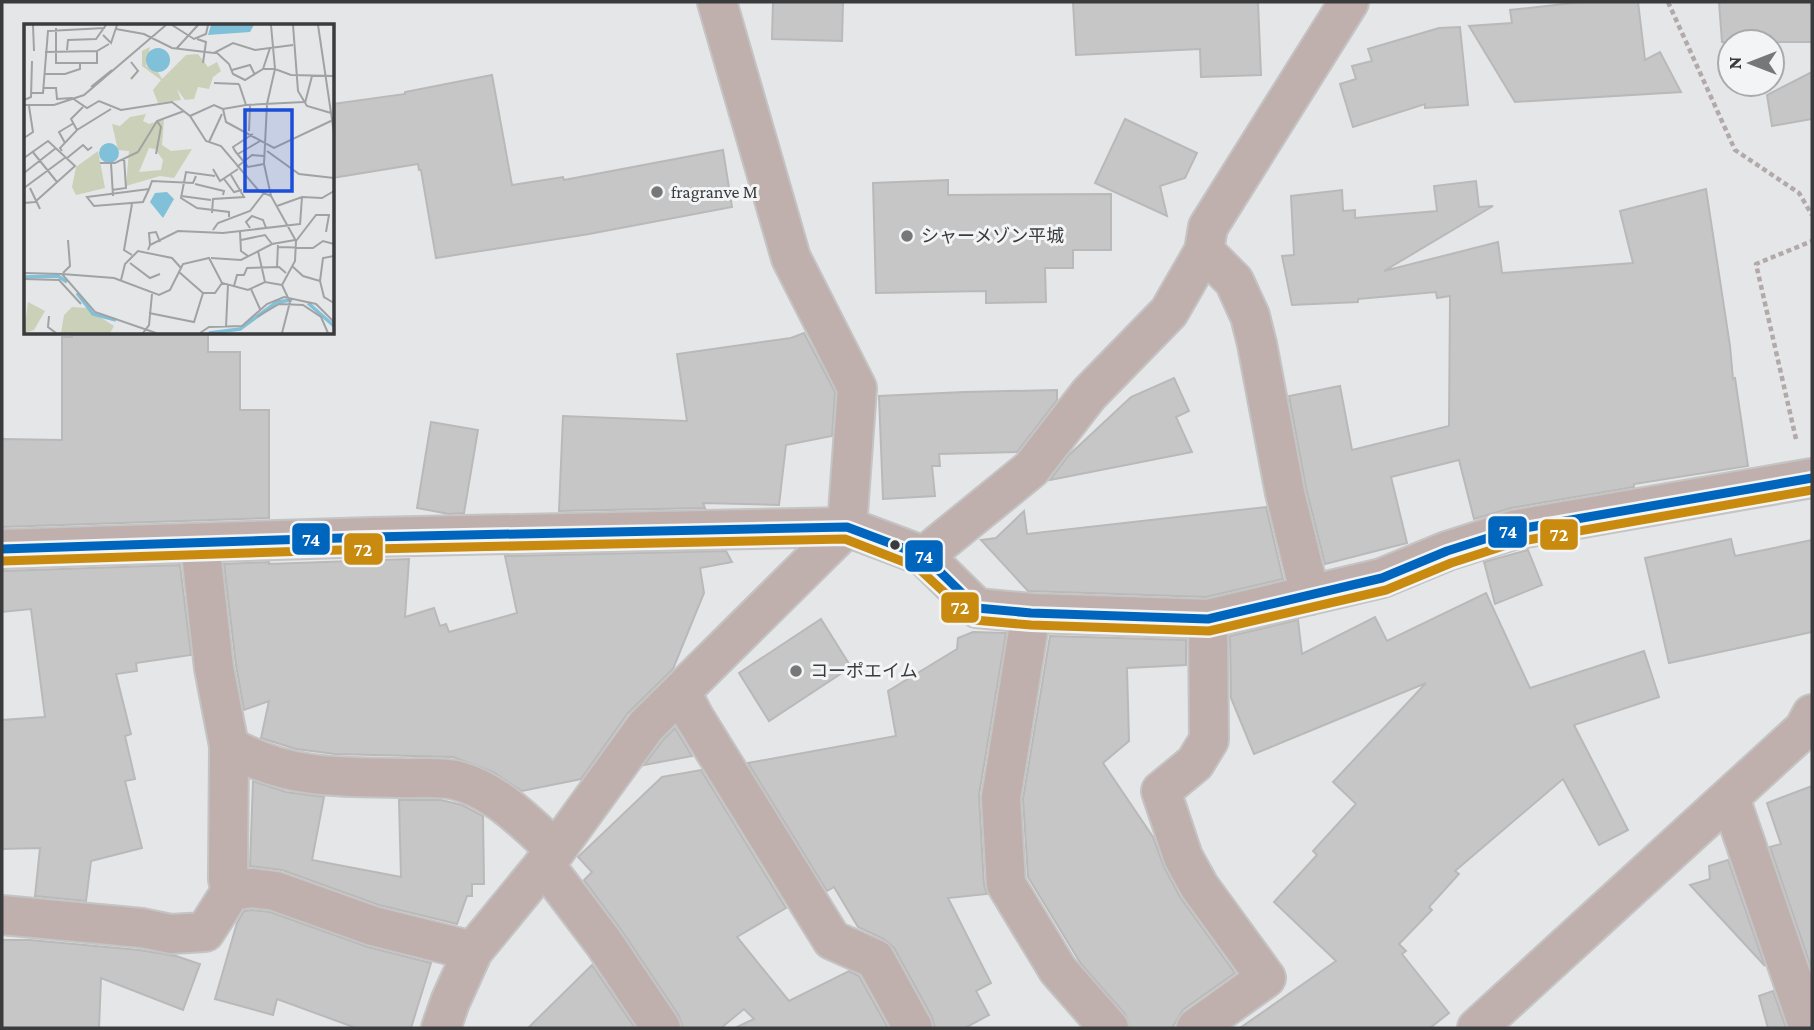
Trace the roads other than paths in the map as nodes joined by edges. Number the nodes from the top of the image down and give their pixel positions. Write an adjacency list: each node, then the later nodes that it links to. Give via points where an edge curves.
1 (717, 2): 5 (street, via 791,258 857,388)
2 (1349, 2): 3 (street, via 1208,227)
3 (1204, 251): 8 (street, via 1169,312 1089,394 1031,469); 9 (street, via 1234,281 1250,316)
4 (1809, 478): 9 (street, via 1513,530 1382,578)
5 (847, 527): 6 (street); 8 (street); 12 (street)
6 (200, 544): 7 (street); 14 (street, via 214,668)
7 (2, 549)
8 (924, 556): 10 (street, via 977,608)
9 (1310, 595): 11 (street)
10 (1031, 613): 11 (street); 23 (street, via 1001,797 1006,884 1058,970)
11 (1208, 619): 24 (street, via 1209,740 1195,764 1161,791 1183,857 1199,886 1266,978)
12 (681, 692): 16 (street, via 646,726); 22 (street, via 832,940 875,959)
13 (1812, 714): 15 (street, via 1804,730)
14 (229, 746): 16 (street, via 300,774 454,780 510,808); 17 (street)
15 (1730, 797): 25 (street); 26 (street)
16 (550, 857): 19 (street); 21 (street)
17 (231, 891): 18 (street, via 205,932 171,933); 19 (street, via 275,891 373,926)
18 (2, 915)
19 (473, 951): 20 (street)
20 (441, 1028)
21 (661, 1028)
22 (913, 1028)
23 (1109, 1028)
24 (1196, 1028)
25 (1477, 1028)
26 (1809, 1028)

